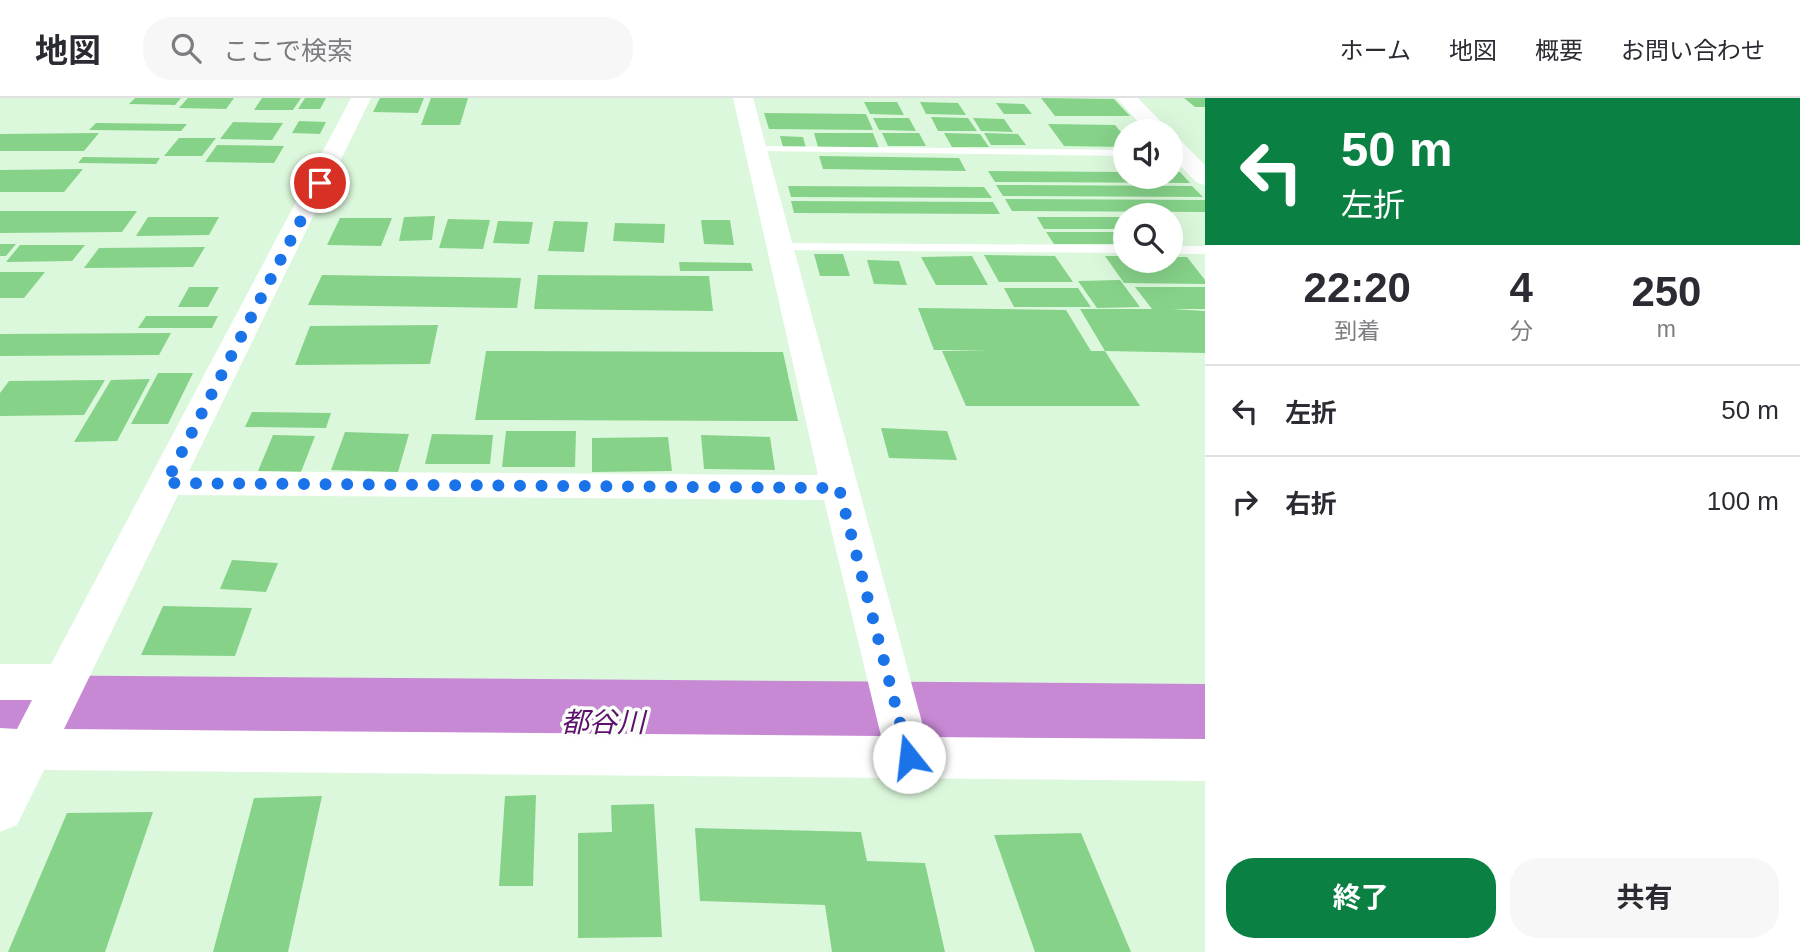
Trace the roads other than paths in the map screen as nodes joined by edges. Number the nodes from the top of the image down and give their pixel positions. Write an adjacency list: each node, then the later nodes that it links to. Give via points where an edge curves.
1 (361, 98): 13 (street)
2 (743, 98): 5 (street)
3 (1126, 98): 4 (street)
4 (1147, 119)
5 (757, 149): 6 (lane); 9 (street)
6 (1113, 153)
7 (1183, 158): 8 (street)
8 (1205, 178)
9 (780, 247): 10 (lane); 14 (street)
10 (1113, 249)
11 (1183, 250): 12 (lane)
12 (1205, 250)
13 (166, 483): 14 (street); 16 (street)
14 (839, 488): 17 (street)
15 (0, 682): 16 (street)
16 (38, 722): 17 (street); 19 (street)
17 (902, 733): 18 (street)
18 (1205, 760)
19 (0, 809)

